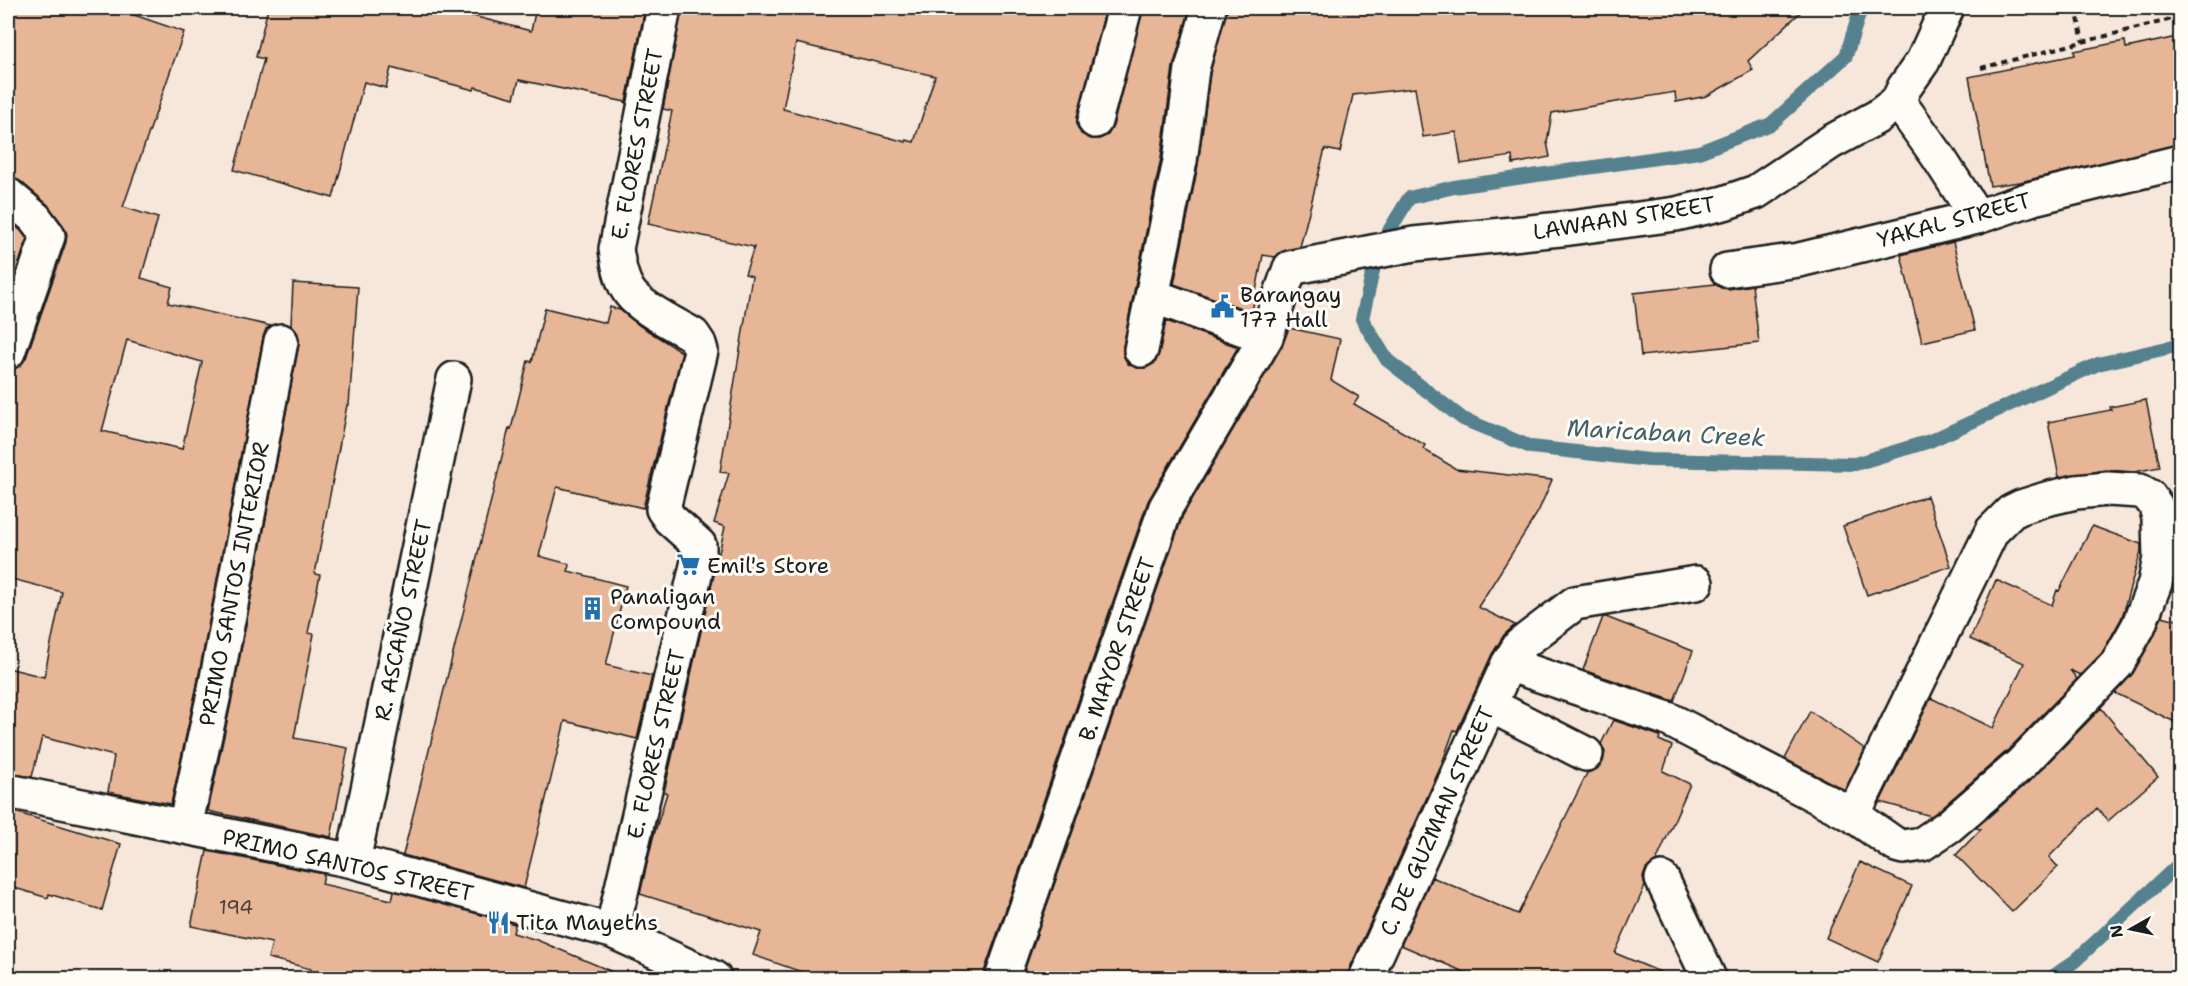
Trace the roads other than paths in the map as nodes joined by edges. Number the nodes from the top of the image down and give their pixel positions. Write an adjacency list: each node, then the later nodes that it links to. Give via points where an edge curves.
1 (664, 8): 27 (street, E. FLORES STREET, via 616,249 628,291 693,335 701,351 663,509 699,545 699,557)
2 (1125, 8): 6 (street)
3 (1209, 8): 12 (street, via 1192,69 1180,160)
4 (1947, 8): 5 (street, LAWAAN STREET, via 1923,61)
5 (1898, 101): 9 (street); 10 (street, LAWAAN STREET, via 1756,192 1724,202 1677,214 1414,244)
6 (1095, 121)
7 (2181, 162): 9 (street, YAKAL STREET, via 2033,198)
8 (8, 195): 16 (street, via 35,218 48,236)
9 (1977, 217): 11 (street, YAKAL STREET, via 1799,260)
10 (1290, 268): 13 (street, B. MAYOR STREET)
11 (1727, 270)
12 (1153, 296): 13 (street); 15 (street)
13 (1266, 337): 29 (street, B. MAYOR STREET, via 1166,507)
14 (281, 341): 24 (street, PRIMO SANTOS INTERIOR)
15 (1141, 350)
16 (8, 352)
17 (453, 379): 25 (street, R. ASCAÑO STREET)
18 (1696, 583): 19 (street, C. DE GUZMAN STREET, via 1575,603 1520,645)
19 (1508, 664): 20 (street, C. DE GUZMAN STREET); 23 (street, via 1668,719)
20 (1490, 705): 21 (street); 30 (street, C. DE GUZMAN STREET)
21 (1586, 754)
22 (8, 791): 24 (street, PRIMO SANTOS STREET)
23 (1853, 815): 23 (street, via 1896,845 1916,846 1928,841 2021,764 2117,664 2138,627 2160,558 2159,518 2149,496 2128,489 2076,492 2021,507 2000,522 1992,531)
24 (185, 827): 25 (street, PRIMO SANTOS STREET)
25 (352, 861): 27 (street, PRIMO SANTOS STREET)
26 (1662, 879): 31 (street)
27 (612, 932): 28 (street, PRIMO SANTOS STREET)
28 (714, 978)
29 (1002, 978)
30 (1366, 978)
31 (1709, 978)

